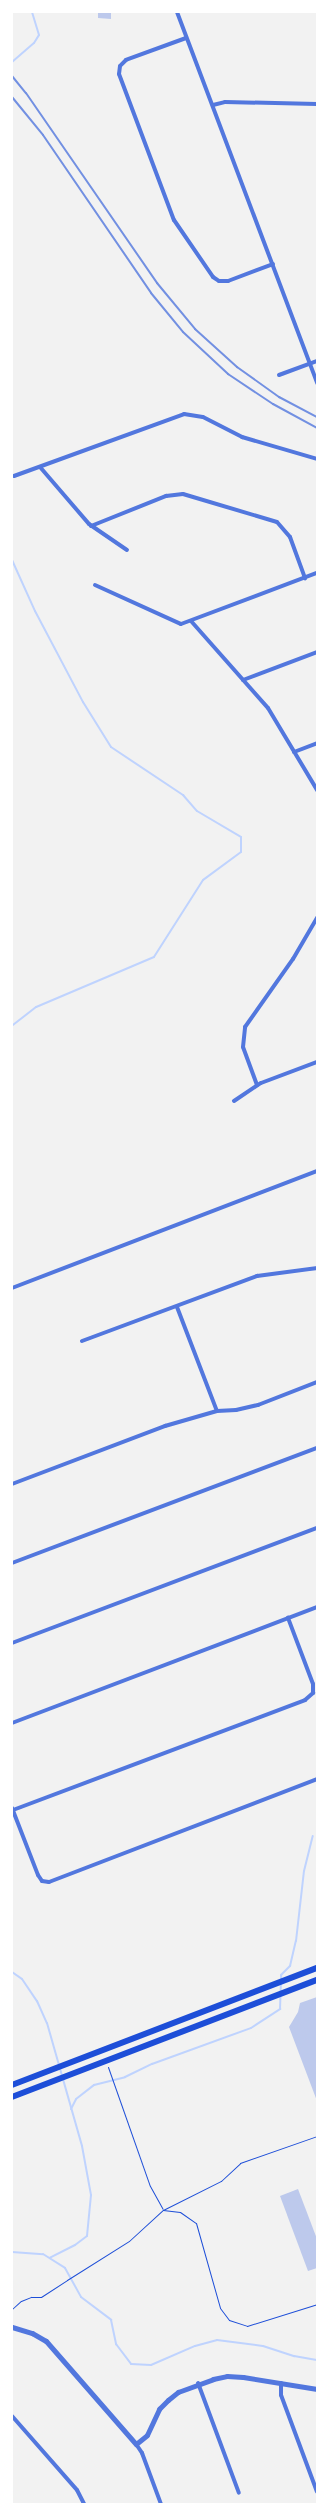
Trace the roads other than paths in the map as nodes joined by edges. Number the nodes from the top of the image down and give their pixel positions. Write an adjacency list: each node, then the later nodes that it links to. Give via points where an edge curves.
1 (178, 12): 2 (street)
2 (186, 38): 4 (street); 5 (street, via 126,60 120,66 119,74 174,220 213,277 219,281 228,281)
3 (317, 104): 4 (street, via 225,102)
4 (213, 105): 5 (street)
5 (273, 264): 7 (street)
6 (317, 361): 7 (street)
7 (310, 364): 8 (street); 9 (street)
8 (279, 375)
9 (317, 383)
10 (317, 459): 11 (street, via 242,437 203,417 184,414)
11 (40, 467): 12 (street); 13 (street)
12 (14, 476)
13 (91, 526): 14 (street); 16 (street, via 166,496 183,494 276,522 290,537)
14 (127, 550)
15 (317, 573): 16 (street)
16 (305, 578): 18 (street)
17 (95, 584): 18 (street, via 175,622 181,624)
18 (191, 621): 20 (street)
19 (317, 652): 20 (street)
20 (243, 680): 22 (street, via 268,708)
21 (317, 743): 22 (street)
22 (294, 752): 23 (street)
23 (317, 790)
24 (317, 918): 26 (street, via 293,959 245,1027 243,1047)
25 (317, 1062): 26 (street)
26 (257, 1085): 27 (street)
27 (234, 1101)
28 (317, 1171): 30 (street)
29 (317, 1268): 31 (street, via 256,1276)
30 (12, 1288)
31 (177, 1307): 32 (street); 34 (street)
32 (82, 1341)
33 (317, 1382): 34 (street, via 258,1405)
34 (217, 1411): 36 (street, via 166,1426)
35 (317, 1448): 38 (street)
36 (12, 1484)
37 (317, 1528): 41 (street)
38 (12, 1563)
39 (317, 1607): 40 (street)
40 (288, 1618): 42 (street); 44 (street, via 314,1684 313,1693 304,1700)
41 (12, 1643)
42 (12, 1723)
43 (317, 1779): 44 (street, via 49,1882 42,1881)
44 (12, 1809)
45 (317, 1968): 47 (main road)
46 (317, 1980): 48 (main road)
47 (12, 2085)
48 (12, 2097)
49 (12, 2327): 54 (street, via 32,2333 46,2341)
50 (198, 2383): 51 (street, via 227,2376); 54 (street, via 178,2392 168,2400 159,2409 147,2435); 56 (street)
51 (281, 2383): 52 (street); 55 (street, via 281,2395)
52 (317, 2389)
53 (12, 2416): 57 (street, via 76,2490)
54 (136, 2444): 58 (street, via 142,2453)
55 (317, 2492)
56 (238, 2493)
57 (84, 2504)
58 (161, 2504)

